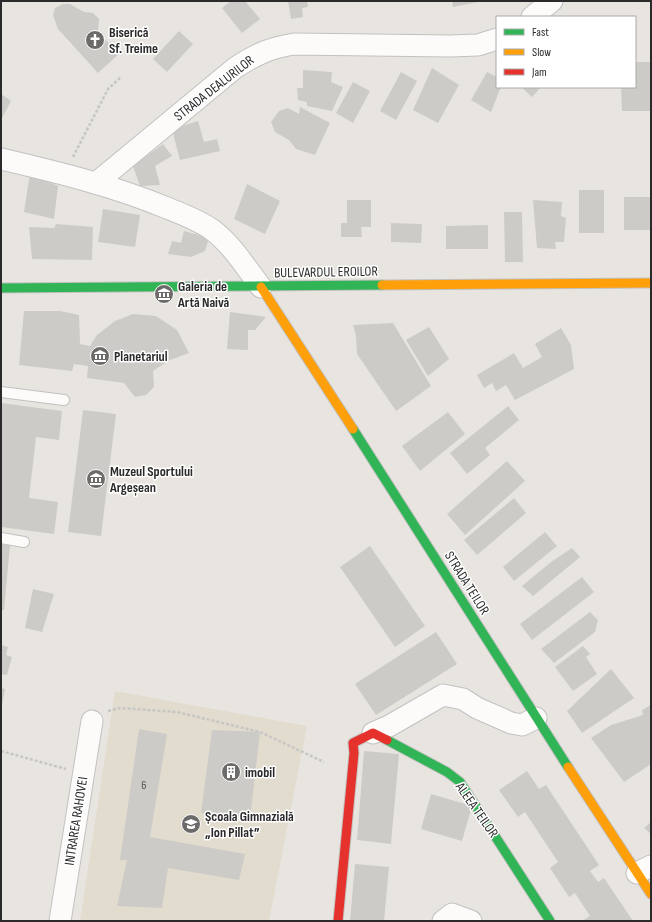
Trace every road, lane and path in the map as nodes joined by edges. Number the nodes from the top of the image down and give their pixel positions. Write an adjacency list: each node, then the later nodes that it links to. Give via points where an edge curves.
1 (552, 1): 2 (street)
2 (533, 16)
3 (496, 39): 7 (street, STRADA DEALURILOR, via 478,45 294,44 272,48 235,68)
4 (121, 77): 6 (path, via 108,89)
5 (1, 159): 6 (street)
6 (65, 174): 7 (street)
7 (96, 183): 9 (street, via 150,201 212,230 227,244)
8 (651, 283): 9 (street, BULEVARDUL EROILOR)
9 (261, 287): 10 (street, BULEVARDUL EROILOR); 15 (street, STRADA TEILOR)
10 (1, 288)
11 (1, 392): 12 (lane)
12 (64, 400)
13 (1, 538): 14 (lane)
14 (24, 542)
15 (536, 718): 17 (street, via 522,725 511,723 463,699 443,694); 21 (street, STRADA TEILOR)
16 (92, 721): 19 (path, via 103,712 120,708 177,712 260,732); 20 (street, INTRAREA RAHOVEI)
17 (374, 733): 24 (street, via 353,743); 27 (street, ALEEA TEILOR, via 447,772 460,782)
18 (1, 751): 20 (path)
19 (324, 762)
20 (83, 774): 23 (street, INTRAREA RAHOVEI)
21 (644, 870): 22 (street, STRADA TEILOR)
22 (651, 894)
23 (60, 921)
24 (338, 921)
25 (443, 921): 26 (street, via 452,914)
26 (471, 921)
27 (550, 921)

